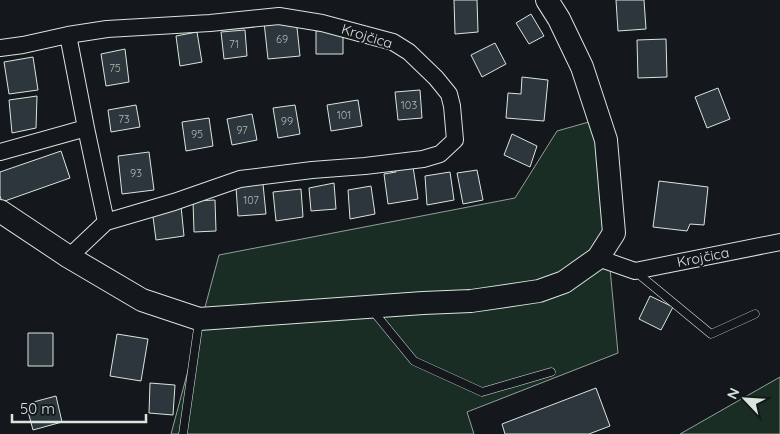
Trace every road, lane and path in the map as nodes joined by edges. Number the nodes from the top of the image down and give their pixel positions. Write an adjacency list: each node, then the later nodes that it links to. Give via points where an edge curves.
1 (547, 0): 10 (main road, via 582,67 606,140 614,233)
2 (68, 35): 3 (street, Krojčica); 4 (street); 7 (street, Krojčica, via 279,16 393,42 409,52 436,78 449,94 452,106 454,140 440,154 365,166 240,179)
3 (0, 48)
4 (86, 128): 5 (street); 7 (street)
5 (0, 152)
6 (0, 211): 9 (main road)
7 (106, 222): 9 (street, Krojčica)
8 (780, 242): 11 (street, Krojčica)
9 (69, 256): 14 (main road, via 142,300)
10 (598, 258): 11 (street); 12 (main road, via 564,282 539,291 471,301)
11 (635, 271): 13 (lane, via 711,334)
12 (370, 308): 14 (main road); 15 (lane, via 414,361 482,392)
13 (755, 314)
14 (199, 319): 16 (lane)
15 (551, 372)
16 (183, 434)

